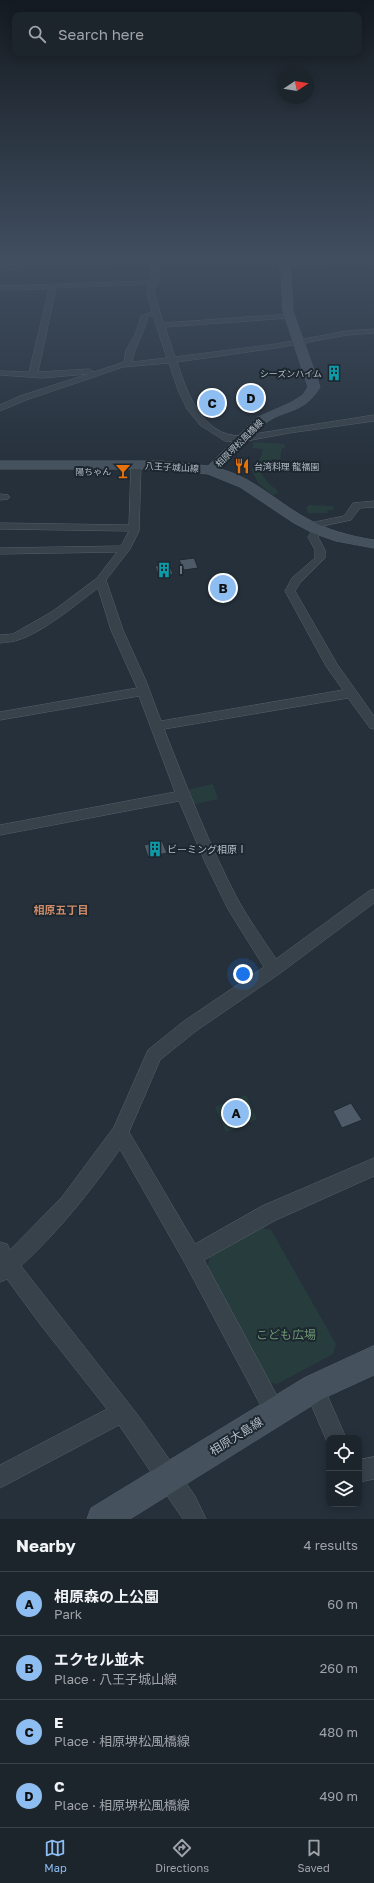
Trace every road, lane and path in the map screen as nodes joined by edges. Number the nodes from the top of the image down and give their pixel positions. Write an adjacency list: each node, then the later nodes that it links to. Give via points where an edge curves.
1 (44, 328): 11 (street)
2 (141, 328): 8 (street, via 130,350)
3 (162, 328): 7 (street)
4 (294, 328): 6 (street, 相原堺松風橋線)
5 (374, 331): 6 (street)
6 (299, 341): 7 (street); 14 (street, 相原堺松風橋線, via 314,383 312,393 294,406 267,416)
7 (173, 360): 8 (street); 14 (street, via 190,407 203,423 224,437)
8 (128, 363): 9 (street)
9 (108, 370): 11 (street); 12 (street)
10 (0, 373): 11 (street)
11 (33, 374)
12 (0, 408)
13 (374, 418): 14 (street, via 278,431)
14 (241, 439): 17 (street, 相原堺松風橋線)
15 (0, 465): 16 (street, 八王子城山線)
16 (136, 465): 17 (street, 八王子城山線, via 183,466); 20 (street)
17 (211, 470): 21 (street, 八王子城山線, via 240,482)
18 (374, 504): 21 (street, via 357,505 347,518)
19 (0, 526): 20 (street)
20 (134, 528): 23 (street)
21 (313, 528): 22 (street, 八王子城山線, via 346,539); 28 (street, via 313,537 321,554 320,559 295,580 290,591 322,651)
22 (374, 544)
23 (125, 549): 24 (street); 25 (street)
24 (0, 551)
25 (101, 580): 26 (street, via 57,613 29,630 16,637); 27 (street, via 117,630)
26 (0, 639)
27 (144, 691): 29 (street); 31 (street)
28 (352, 693): 30 (street); 31 (street)
29 (0, 716)
30 (374, 725)
31 (157, 726): 32 (street)
32 (183, 795): 33 (street); 35 (street, via 233,905)
33 (0, 830)
34 (374, 895): 35 (street)
35 (274, 969): 36 (street, via 190,1026 154,1055)
36 (120, 1133): 38 (street); 39 (street, via 68,1203 30,1246)
37 (374, 1167): 38 (street, via 269,1213)
38 (192, 1256): 43 (street)
39 (3, 1263): 42 (street)
40 (374, 1360): 41 (street, 相原大島線)
41 (314, 1388): 43 (street, 相原大島線); 44 (street)
42 (122, 1412): 47 (street); 48 (street)
43 (275, 1412): 48 (street, 相原大島線)
44 (334, 1435)
45 (374, 1468): 46 (street)
46 (362, 1470)
47 (0, 1477)
48 (170, 1478): 49 (street, 相原大島線); 50 (street)
49 (102, 1519)
50 (195, 1519)

